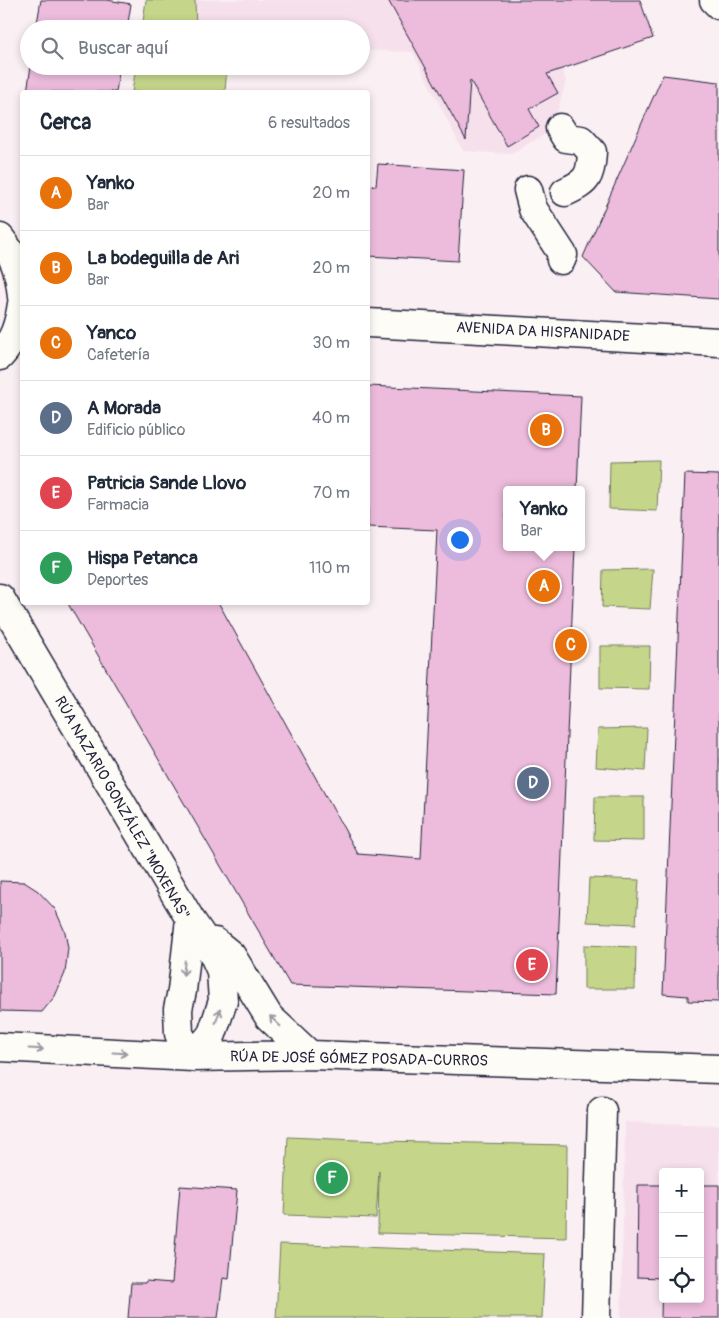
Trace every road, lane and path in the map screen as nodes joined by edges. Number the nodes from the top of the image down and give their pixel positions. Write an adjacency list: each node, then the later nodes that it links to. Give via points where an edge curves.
1 (714, 0): 2 (street)
2 (719, 5)
3 (560, 128): 5 (street, via 566,138 581,140 592,152 591,170 581,185 558,191 533,209 563,254)
4 (0, 238): 6 (street, via 10,249)
5 (561, 260)
6 (20, 275)
7 (20, 315): 10 (street, via 18,326)
8 (370, 323): 9 (street, AVENIDA DA HISPANIDADE)
9 (719, 342)
10 (0, 356)
11 (0, 598): 12 (street, RÚA NAZARIO GONZÁLEZ "MOXENAS")
12 (190, 919): 14 (street, one-way to 12, via 269,1017 231,955); 15 (street, RÚA NAZARIO GONZÁLEZ "MOXENAS", one-way to 15, via 178,1009 178,1034); 15 (street, one-way to 12, via 212,1034 223,1001 221,972 212,951)
13 (0, 1048): 15 (street, RÚA DE JOSÉ GÓMEZ POSADA-CURROS, one-way to 15)
14 (310, 1055): 15 (street, RÚA DE JOSÉ GÓMEZ POSADA-CURROS); 16 (street, RÚA DE JOSÉ GÓMEZ POSADA-CURROS)
15 (193, 1057)
16 (719, 1068)
17 (602, 1111): 18 (street)
18 (596, 1318)

